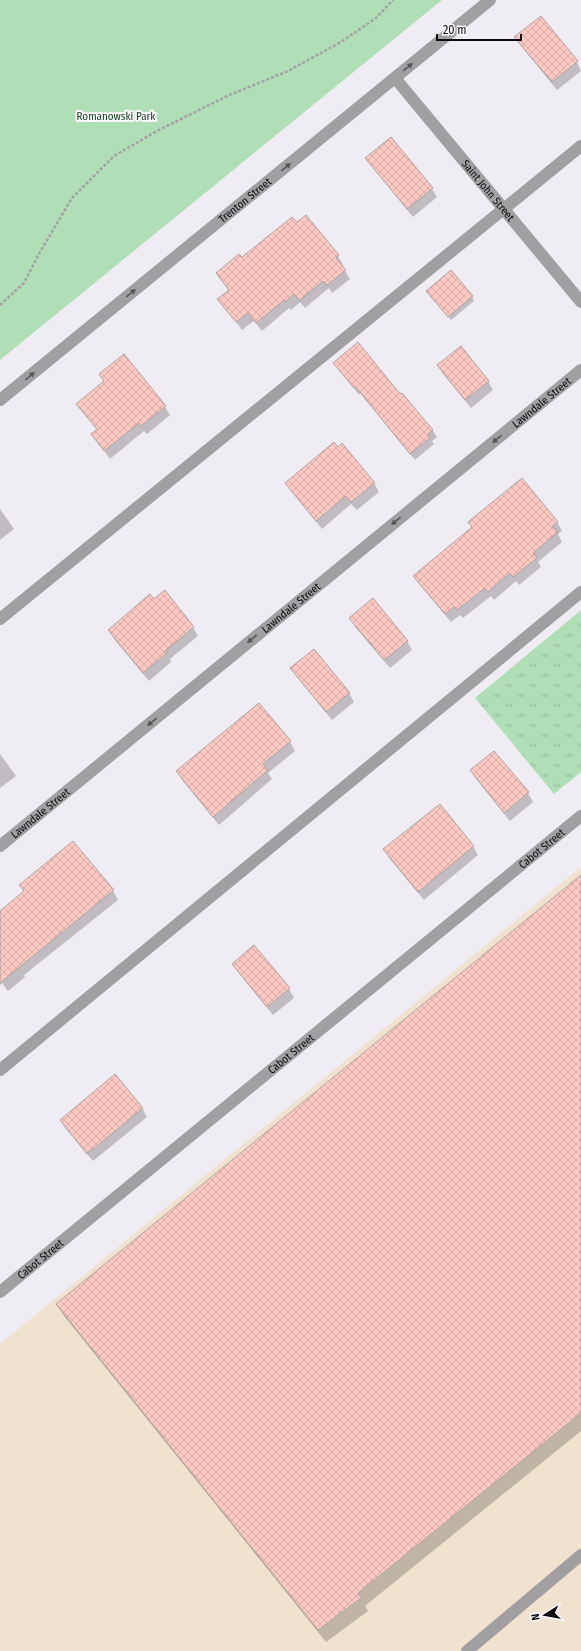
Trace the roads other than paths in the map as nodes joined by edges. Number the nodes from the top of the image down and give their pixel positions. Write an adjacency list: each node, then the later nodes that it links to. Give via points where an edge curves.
1 (490, 0): 2 (street, Trenton Street, one-way to 1)
2 (395, 78): 4 (street, Saint John Street); 7 (street, Trenton Street, one-way to 2)
3 (581, 146): 4 (street)
4 (504, 209): 5 (street, Saint John Street); 9 (street)
5 (581, 302)
6 (581, 370): 11 (street, Lawndale Street, one-way to 11)
7 (0, 400)
8 (581, 592): 12 (street)
9 (0, 619)
10 (581, 816): 13 (street, Cabot Street)
11 (0, 846)
12 (0, 1070)
13 (0, 1292)
14 (581, 1555): 15 (street)
15 (467, 1651)

